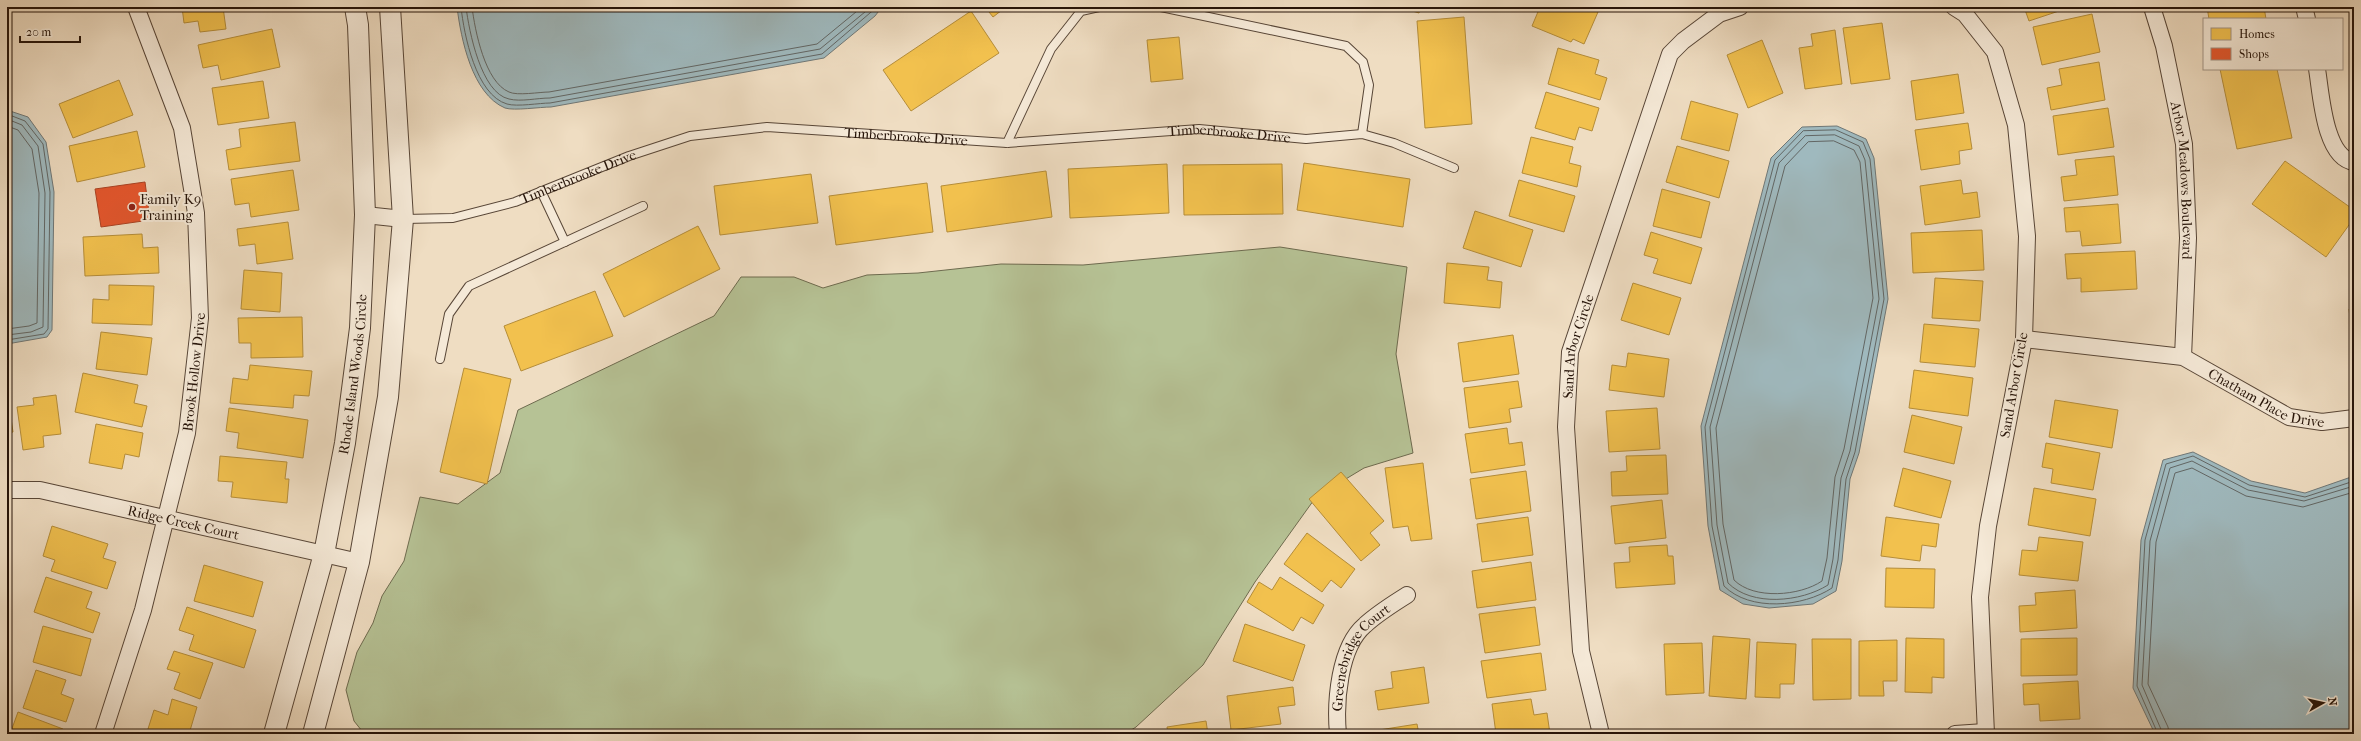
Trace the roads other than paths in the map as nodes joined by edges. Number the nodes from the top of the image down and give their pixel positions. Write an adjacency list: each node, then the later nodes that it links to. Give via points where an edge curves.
1 (136, 7): 26 (street, Brook Hollow Drive, via 182,128 196,213 200,318 187,433)
2 (356, 7): 18 (street, Rhode Island Woods Circle)
3 (390, 7): 19 (street)
4 (1099, 7): 13 (lane, via 1081,11 1051,49)
5 (1162, 7): 12 (lane, via 1346,46 1362,62 1369,85)
6 (1740, 7): 35 (street, Sand Arbor Circle, via 1719,14 1670,54 1570,352 1566,427 1581,651)
7 (1954, 7): 21 (street, Sand Arbor Circle, via 1965,14 1995,52 2016,125 2027,236)
8 (2152, 7): 22 (street, Arbor Meadows Boulevard, via 2164,46 2184,144 2188,238)
9 (2304, 7): 10 (street)
10 (2307, 18)
11 (2317, 70): 14 (street, via 2328,130 2337,152)
12 (1362, 134): 13 (lane, Timberbrooke Drive, via 1306,139 1199,129); 15 (lane, Timberbrooke Drive, via 1394,143)
13 (1007, 143): 16 (lane, Timberbrooke Drive, via 767,127 690,136 628,156)
14 (2354, 162)
15 (1454, 168)
16 (542, 191): 19 (lane, Timberbrooke Drive, via 515,202 453,218); 20 (lane)
17 (643, 206): 20 (lane)
18 (365, 215): 19 (street, Timberbrooke Drive); 27 (street, Rhode Island Woods Circle, via 360,328 345,443)
19 (403, 219): 28 (street, via 388,398)
20 (565, 242): 23 (lane, via 469,286 450,314)
21 (2024, 339): 22 (street); 30 (street, Sand Arbor Circle, via 1988,526 1980,597)
22 (2183, 357): 24 (street, Chatham Place Drive, via 2289,417 2322,422)
23 (440, 360)
24 (2354, 418)
25 (7, 490): 26 (street, Ridge Creek Court, via 40,490)
26 (167, 518): 27 (street, Ridge Creek Court); 31 (street, Brook Hollow Drive, via 134,642)
27 (324, 554): 28 (street, Ridge Creek Court); 32 (street, Rhode Island Woods Circle)
28 (359, 562): 33 (street)
29 (1407, 595): 34 (street, Greenebridge Court, via 1364,626 1344,657 1336,711)
30 (1985, 733): 36 (street)
31 (103, 734)
32 (274, 734)
33 (313, 734)
34 (1338, 734)
35 (1601, 734)
36 (1956, 734)

